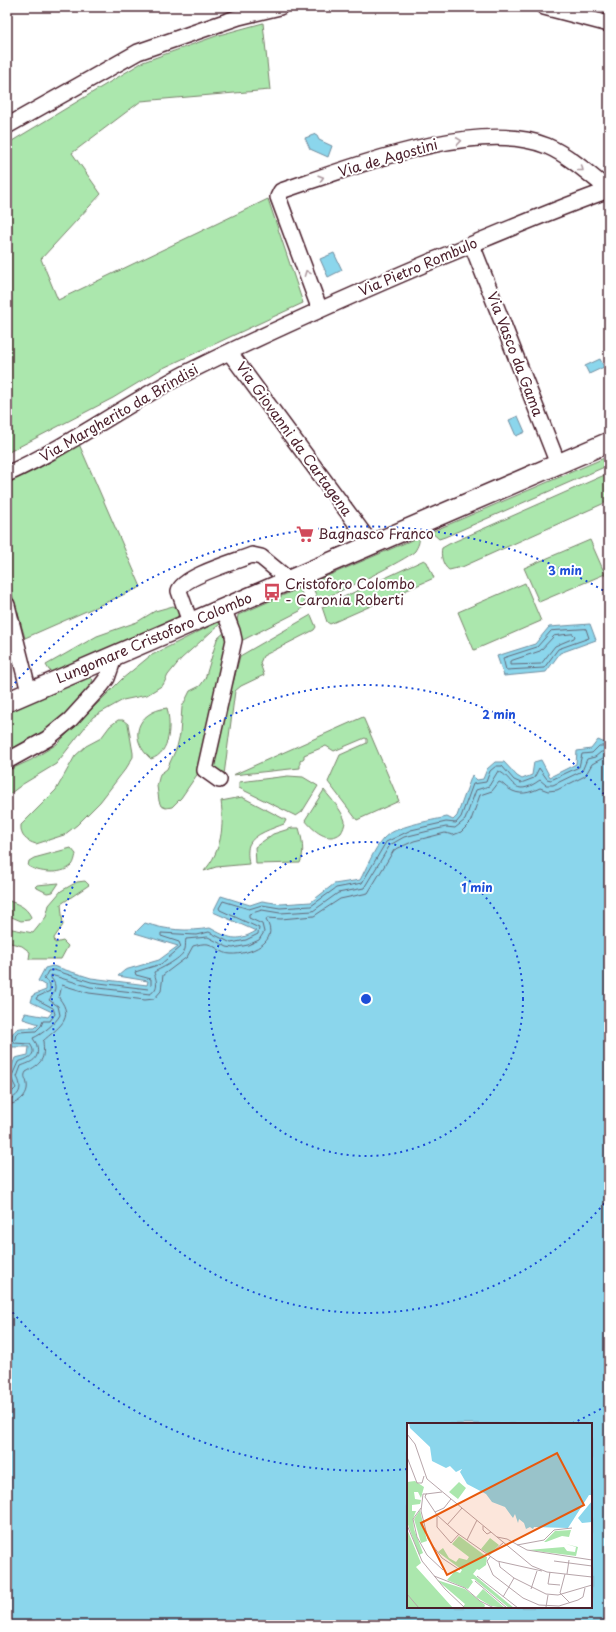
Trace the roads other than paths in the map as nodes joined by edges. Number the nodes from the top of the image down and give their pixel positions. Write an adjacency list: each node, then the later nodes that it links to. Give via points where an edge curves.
1 (280, 7): 4 (street, via 239,17 138,52)
2 (544, 7): 3 (street)
3 (609, 24)
4 (7, 126)
5 (609, 190): 6 (street, Via Pietro Rombulo); 7 (street, Via de Agostini, one-way to 5, via 278,196 281,191 413,149 476,138 524,140 547,146 566,157)
6 (472, 245): 7 (street, Via Pietro Rombulo); 10 (street, Via Vasco da Gama)
7 (320, 310): 8 (street, Via Pietro Rombulo)
8 (230, 352): 11 (street, Via Margherito da Brindisi, via 156,389 74,440); 12 (street, Via Giovanni da Cartagena)
9 (609, 442): 10 (main road, Lungomare Cristoforo Colombo)
10 (558, 464): 12 (main road, Lungomare Cristoforo Colombo)
11 (7, 474)
12 (372, 545): 13 (main road, Lungomare Cristoforo Colombo)
13 (289, 580): 15 (main road, Lungomare Cristoforo Colombo); 16 (street, via 261,557 252,555 194,578 182,584 179,591)
14 (7, 605): 18 (street)
15 (223, 608): 16 (main road, Lungomare Cristoforo Colombo); 21 (street, via 234,640 205,770)
16 (190, 622): 17 (main road, Lungomare Cristoforo Colombo)
17 (115, 655): 18 (main road, Lungomare Cristoforo Colombo); 20 (street, via 107,678 70,720 47,740)
18 (29, 692): 19 (main road, Lungomare Cristoforo Colombo)
19 (7, 702)
20 (7, 761)
21 (219, 780)

